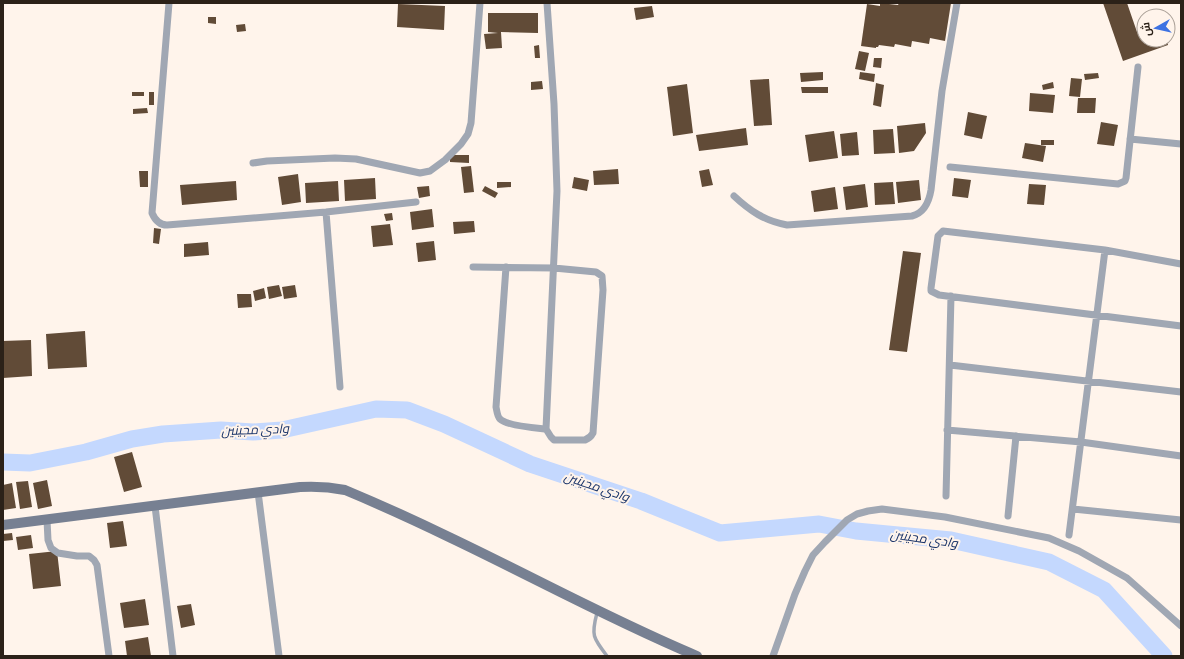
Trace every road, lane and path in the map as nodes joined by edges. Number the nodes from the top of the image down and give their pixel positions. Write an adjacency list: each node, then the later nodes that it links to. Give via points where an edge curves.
1 (169, 3): 12 (street, via 152,213 155,219 167,225)
2 (480, 3): 8 (street, via 468,134 462,144 430,171 420,172 356,159 335,158)
3 (547, 3): 17 (street, via 556,158 557,216)
4 (957, 3): 10 (street, via 942,91 931,190 927,204 921,212 912,216 787,225 763,218)
5 (1138, 67): 6 (street)
6 (1130, 139): 7 (street); 9 (street, via 1126,178 1118,184)
7 (1181, 144)
8 (254, 163)
9 (950, 167)
10 (734, 196)
11 (416, 202): 12 (street)
12 (326, 212): 23 (street)
13 (1105, 250): 14 (street); 18 (street, via 942,231 938,236 931,291); 19 (street)
14 (1181, 264)
15 (473, 267): 16 (street)
16 (506, 267): 17 (street); 25 (street, via 496,407 498,416 508,423)
17 (554, 268): 25 (street); 25 (street, via 596,272 602,276 603,290 592,436 585,440 554,440)
18 (951, 296): 19 (street); 21 (street)
19 (1096, 316): 20 (street); 22 (street)
20 (1181, 326)
21 (950, 365): 22 (street); 26 (street)
22 (1088, 381): 24 (street); 28 (street)
23 (340, 387)
24 (1181, 392)
25 (546, 429)
26 (948, 430): 27 (street); 31 (street)
27 (1016, 436): 28 (street); 34 (street)
28 (1081, 442): 29 (street); 33 (street)
29 (1181, 456)
30 (258, 492): 32 (street); 39 (street, via 316,486 345,490 400,514); 43 (street)
31 (946, 496)
32 (155, 506): 35 (street); 42 (street)
33 (1072, 509): 36 (street); 38 (street)
34 (1008, 516)
35 (46, 520): 37 (street); 41 (street, via 51,548 58,553 89,556 97,565)
36 (1181, 520)
37 (3, 525)
38 (1069, 535)
39 (598, 611): 44 (lane, via 593,628 596,641); 45 (street)
40 (1181, 626): 46 (street, via 1127,578 1079,551 1049,538 945,517 892,510 868,511 847,520 813,555)
41 (109, 656)
42 (173, 656)
43 (279, 656)
44 (607, 656)
45 (697, 656)
46 (773, 656)

